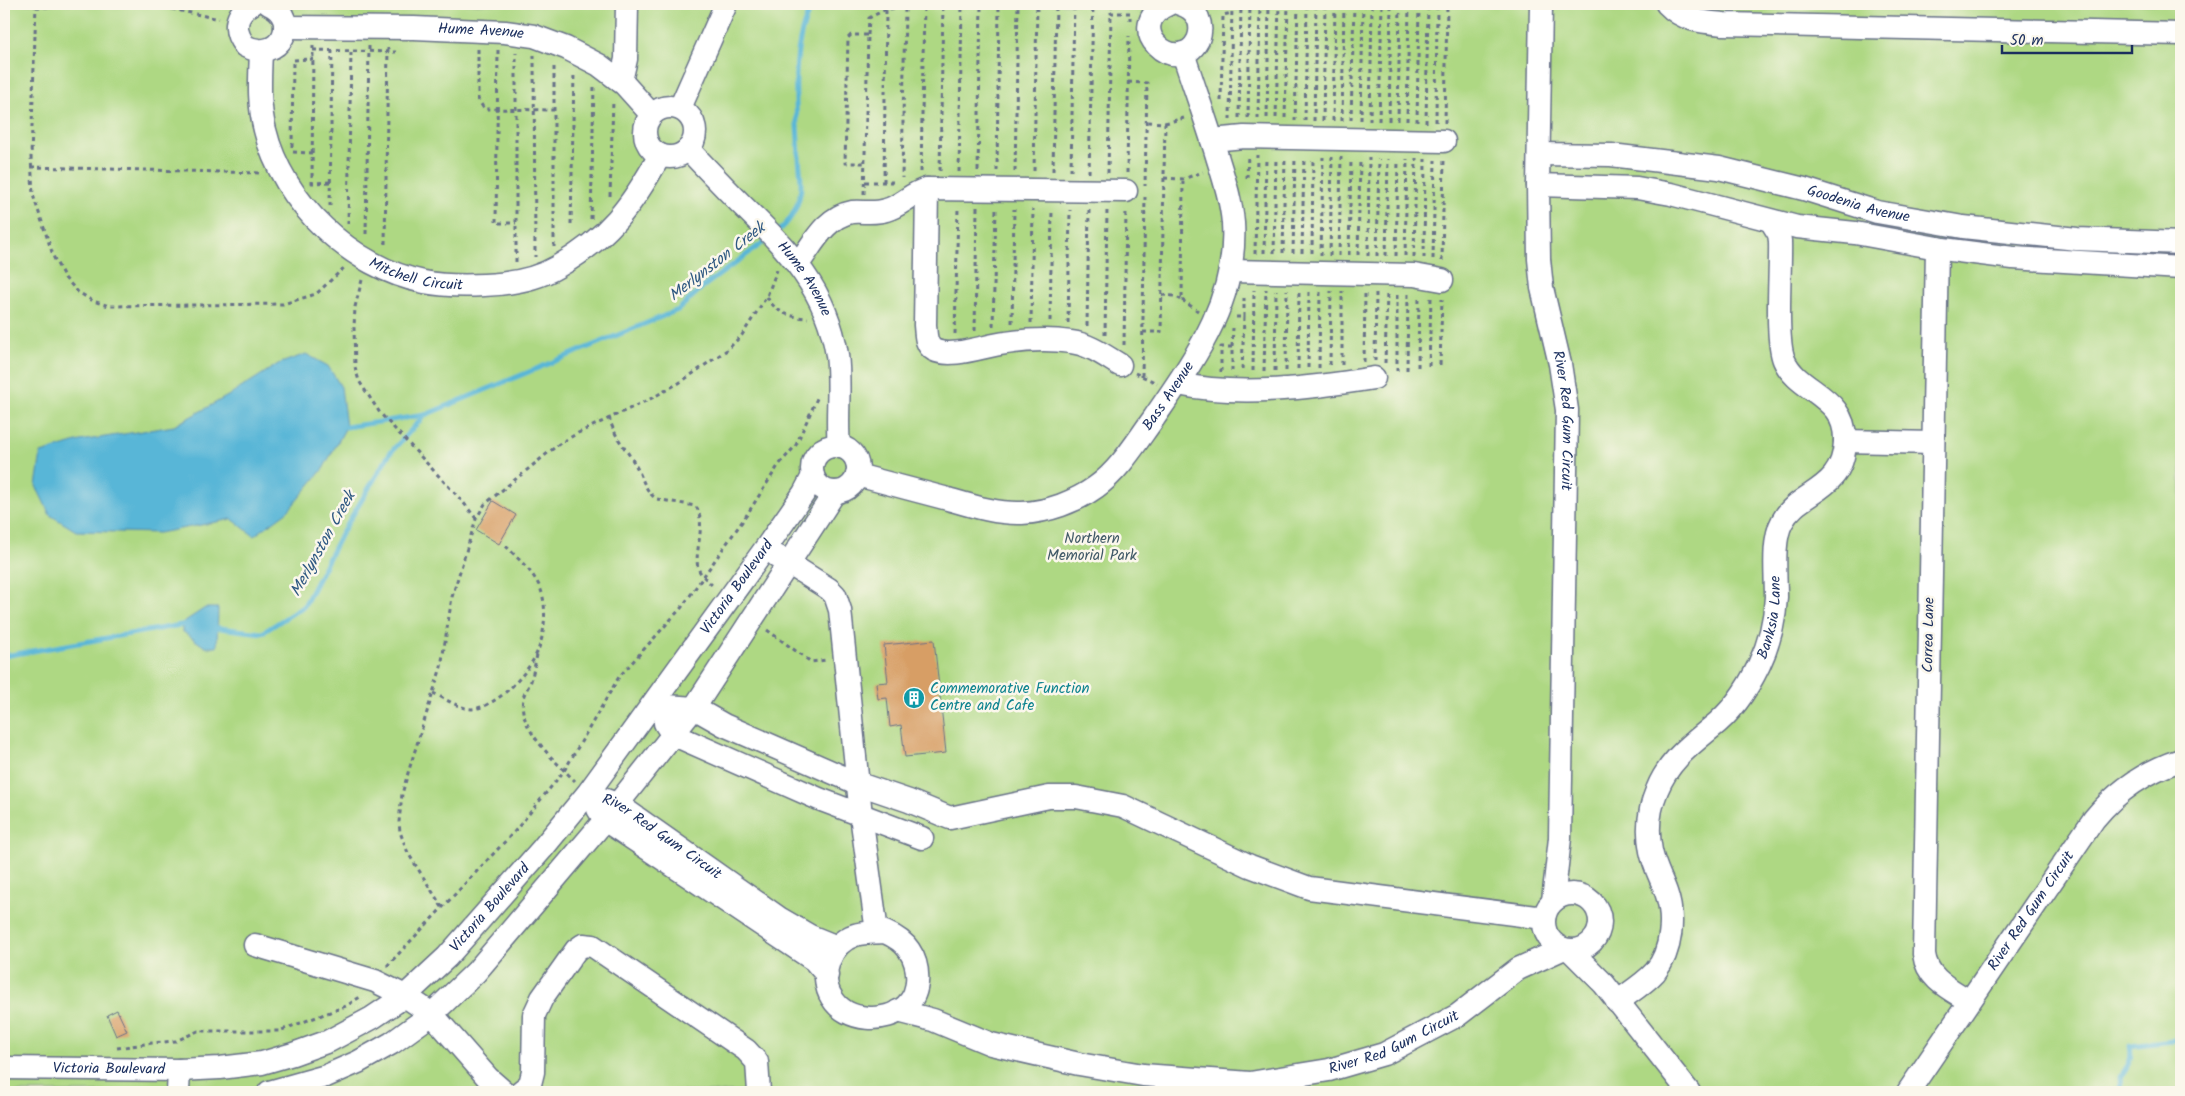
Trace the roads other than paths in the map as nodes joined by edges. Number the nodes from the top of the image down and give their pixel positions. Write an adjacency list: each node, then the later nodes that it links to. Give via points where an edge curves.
1 (252, 4): 11 (lane, via 239,15 236,23 245,46)
2 (269, 4): 9 (lane, via 280,12)
3 (627, 4): 13 (lane, via 626,59)
4 (726, 4): 14 (lane)
5 (1541, 4): 19 (lane, River Red Gum Circuit)
6 (1667, 4): 10 (lane, via 1690,20 1724,24)
7 (1190, 6): 12 (lane, via 1200,26 1200,34 1191,49)
8 (1156, 7): 12 (lane, via 1149,28 1154,43 1167,53)
9 (285, 27): 11 (lane, via 280,41); 13 (lane, Hume Avenue, via 516,35 584,57)
10 (2181, 34)
11 (261, 51): 20 (lane, Mitchell Circuit, via 260,104 265,132 286,161 300,202 326,231 365,249 381,267 423,282 459,286 523,281 544,264 584,250 626,212)
12 (1183, 53): 16 (lane, Bass Avenue)
13 (617, 78): 15 (lane, Hume Avenue)
14 (680, 108): 15 (lane, via 664,106); 18 (lane, via 687,112 695,126 693,143)
15 (651, 114): 20 (lane, via 644,129 645,137)
16 (1237, 138): 17 (lane); 29 (lane, Bass Avenue, via 1220,167 1228,189 1233,223)
17 (1444, 141)
18 (688, 149): 20 (lane, via 675,157); 27 (lane, Hume Avenue)
19 (1538, 154): 21 (lane, River Red Gum Circuit); 25 (lane, Goodenia Avenue, via 1611,156 1719,168 1804,189 1877,212 1963,227 2078,239)
20 (660, 155)
21 (1538, 185): 24 (lane, Goodenia Avenue, via 1637,188); 53 (lane, River Red Gum Circuit, via 1542,288 1567,410)
22 (924, 190): 23 (lane); 27 (lane, via 887,210 852,212 832,220); 31 (lane, via 925,325 930,346 940,352 952,353 1008,342 1072,342)
23 (1126, 191)
24 (1771, 221): 26 (lane, Goodenia Avenue); 34 (lane, via 1780,242 1780,329 1784,360 1797,377 1830,402 1843,428)
25 (2181, 243)
26 (1937, 248): 28 (lane, Goodenia Avenue, via 2031,260); 35 (lane, Correa Lane)
27 (795, 259): 36 (lane, Hume Avenue, via 808,277 814,321 837,355)
28 (2181, 268)
29 (1230, 271): 30 (lane); 33 (lane, Bass Avenue, via 1216,318)
30 (1404, 276)
31 (1120, 364)
32 (1299, 385): 33 (lane)
33 (1176, 387): 37 (lane, Bass Avenue, via 1118,466 1098,486 1084,496 1045,510 1022,513 980,508)
34 (1845, 441): 35 (lane); 67 (lane, Banksia Lane, via 1841,460 1832,478 1794,507 1781,524 1773,619 1757,670 1724,716 1673,762 1657,790 1649,835 1654,862 1670,904 1671,931 1656,971)
35 (1933, 443): 66 (lane, Correa Lane, via 1924,954 1933,976)
36 (839, 447): 37 (lane, via 852,454 858,467); 38 (lane, via 824,449 818,454 812,468)
37 (857, 475): 39 (lane, via 849,487)
38 (813, 476): 39 (lane, via 821,488); 40 (lane, Victoria Boulevard)
39 (835, 492): 41 (lane, Victoria Boulevard)
40 (765, 549): 41 (lane); 42 (lane, Victoria Boulevard)
41 (789, 564): 43 (lane, Victoria Boulevard); 46 (lane, via 835,595 840,610)
42 (653, 705): 43 (lane); 44 (lane); 47 (lane, Victoria Boulevard)
43 (694, 708): 44 (lane, Victoria Boulevard); 46 (lane, via 724,725)
44 (672, 734): 49 (lane, Victoria Boulevard); 50 (lane)
45 (2181, 760): 66 (lane, River Red Gum Circuit, via 2138,778 2104,806)
46 (859, 784): 48 (lane); 50 (lane)
47 (588, 793): 49 (lane, River Red Gum Circuit); 65 (lane, Victoria Boulevard, via 447,957)
48 (909, 801): 51 (lane); 55 (lane, via 950,818 1049,797 1076,797 1123,806 1250,866 1309,888)
49 (611, 812): 59 (lane, River Red Gum Circuit, via 779,918 810,936); 62 (lane, River Red Gum Circuit, via 814,960); 69 (lane, Victoria Boulevard, via 476,972)
50 (861, 815): 51 (lane); 56 (lane)
51 (899, 829): 52 (lane)
52 (922, 838)
53 (1560, 838): 54 (lane, River Red Gum Circuit); 55 (lane, River Red Gum Circuit)
54 (1576, 894): 55 (lane, via 1568,894); 57 (lane, via 1592,901 1600,916 1601,925)
55 (1547, 916): 60 (lane, via 1548,937); 61 (lane, River Red Gum Circuit)
56 (877, 932): 59 (lane, via 855,935); 64 (lane, via 885,932 898,939 909,950 916,964)
57 (1594, 941): 60 (lane, via 1579,950); 63 (lane)
58 (255, 945): 65 (lane, via 375,981)
59 (837, 946): 62 (lane, via 832,952)
60 (1566, 950): 61 (lane, River Red Gum Circuit); 63 (lane)
61 (1518, 969): 70 (lane, River Red Gum Circuit, via 1458,1016 1384,1054 1329,1070 1250,1082 1143,1075 1078,1064 991,1044)
62 (827, 975): 68 (lane, via 831,997 840,1009 865,1018)
63 (1604, 984): 67 (lane)
64 (916, 992): 68 (lane); 70 (lane)
65 (405, 996): 69 (lane); 72 (lane, Victoria Boulevard, via 372,1018 293,1054 262,1063)
66 (1969, 1001): 79 (lane, River Red Gum Circuit)
67 (1617, 1002): 78 (lane)
68 (898, 1011): 70 (lane, River Red Gum Circuit)
69 (432, 1014): 74 (lane, Victoria Boulevard, via 358,1062 326,1076); 75 (lane)
70 (933, 1020)
71 (4, 1068): 72 (lane, Victoria Boulevard)
72 (179, 1070): 73 (lane)
73 (178, 1092)
74 (269, 1092)
75 (504, 1092)
76 (520, 1092): 77 (lane, via 530,1084 533,1072 534,1015 548,990 583,945 593,946 746,1050 757,1062)
77 (759, 1092)
78 (1689, 1092)
79 (1908, 1092)

